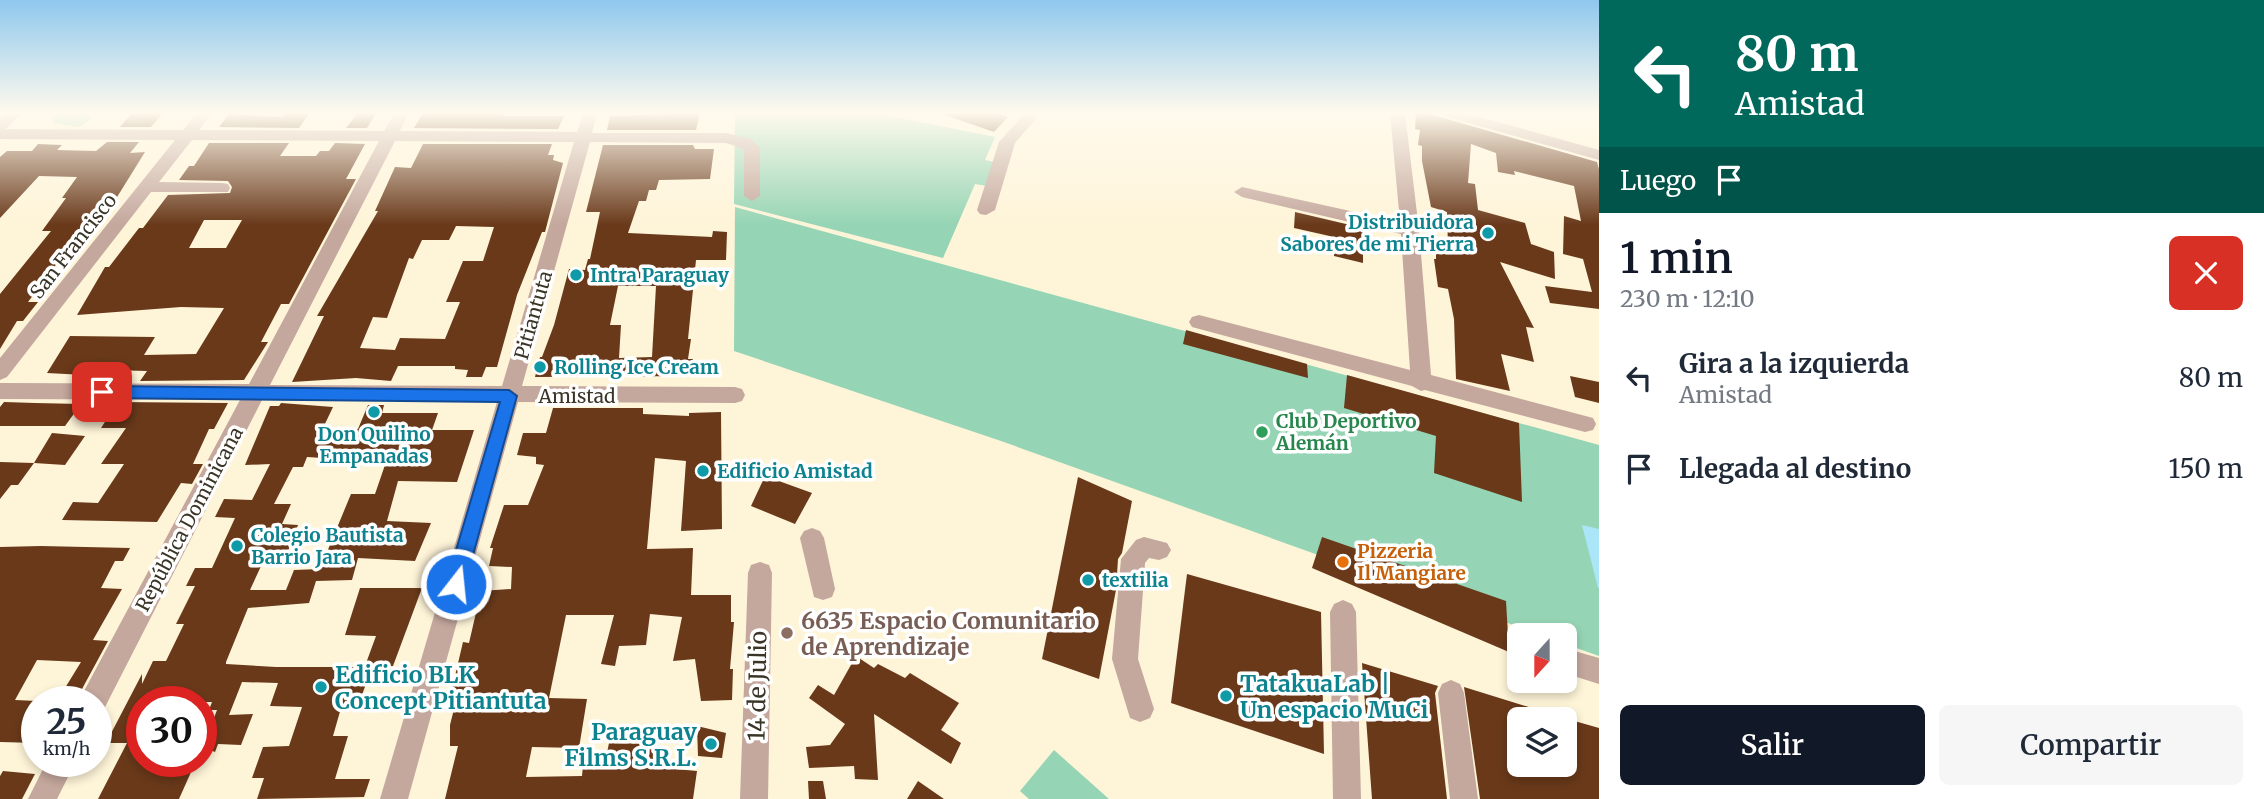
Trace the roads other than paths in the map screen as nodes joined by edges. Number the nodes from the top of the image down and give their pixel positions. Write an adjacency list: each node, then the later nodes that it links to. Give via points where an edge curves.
1 (176, 150): 7 (street, San Francisco)
2 (382, 150): 17 (street, República Dominicana)
3 (579, 150): 19 (street, Pitiantuta)
4 (752, 150): 10 (street)
5 (1004, 150): 11 (street)
6 (1401, 150): 12 (street)
7 (146, 187): 8 (street); 14 (street, San Francisco)
8 (222, 188)
9 (1242, 192): 12 (street)
10 (752, 196)
11 (986, 209)
12 (1410, 230): 15 (street)
13 (1199, 323): 15 (street)
14 (0, 372)
15 (1420, 383): 20 (street)
16 (0, 391): 17 (street, Amistad)
17 (255, 393): 19 (street, Amistad); 28 (street, República Dominicana)
18 (735, 395): 19 (street, Amistad)
19 (509, 396): 33 (street, Pitiantuta)
20 (1585, 424)
21 (812, 538): 24 (street)
22 (1158, 550): 30 (street, via 1144,547 1133,559 1125,659)
23 (760, 573): 34 (street, 14 de Julio)
24 (823, 589)
25 (1343, 612): 35 (street)
26 (1577, 664): 27 (street)
27 (1599, 671)
28 (101, 686)
29 (1451, 693): 36 (street)
30 (1140, 709)
31 (54, 777): 32 (street)
32 (42, 799)
33 (394, 799)
34 (754, 799)
35 (1347, 799)
36 (1464, 799)

